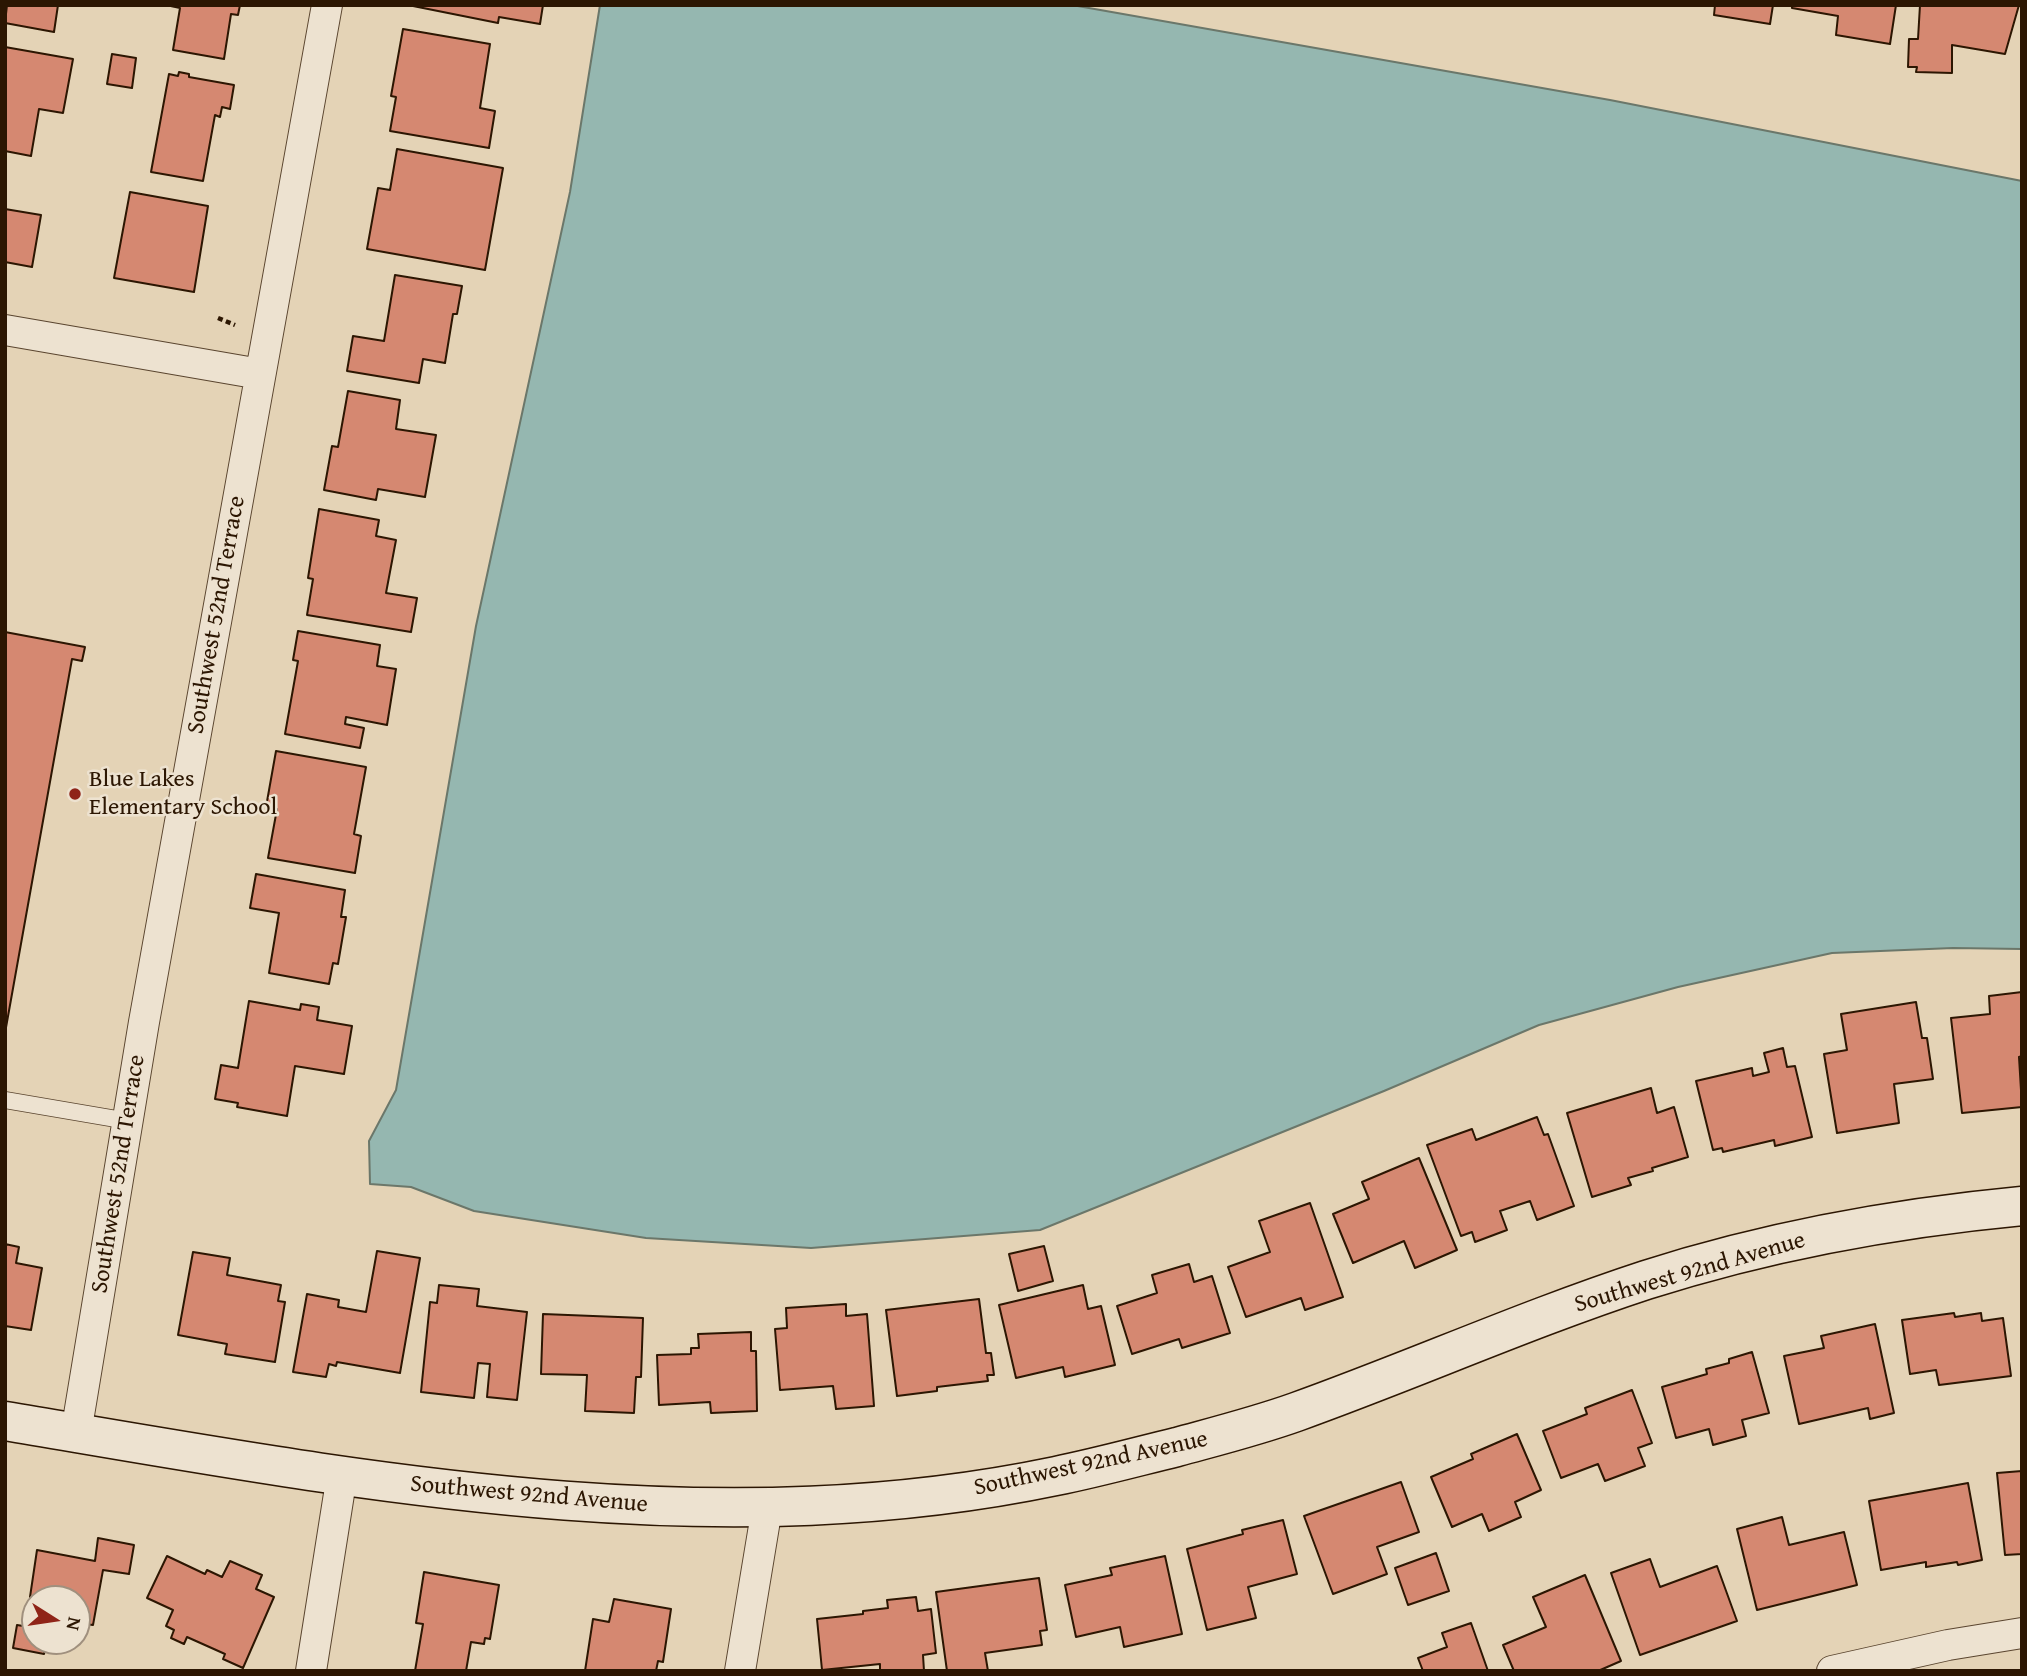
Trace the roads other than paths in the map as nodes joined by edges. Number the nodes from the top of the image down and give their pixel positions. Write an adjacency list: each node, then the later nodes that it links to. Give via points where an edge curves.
1 (327, 5): 3 (street, Southwest 52nd Terrace)
2 (5, 330): 3 (street)
3 (260, 374): 5 (street, Southwest 52nd Terrace)
4 (5, 1100): 5 (lane)
5 (128, 1121): 8 (street, Southwest 52nd Terrace)
6 (2022, 1206): 10 (street, Southwest 92nd Avenue, via 1893,1221 1650,1279 1290,1414 1123,1461 946,1494 868,1504)
7 (5, 1421): 8 (street, Southwest 92nd Avenue)
8 (76, 1433): 9 (street, Southwest 92nd Avenue)
9 (342, 1475): 10 (street, Southwest 92nd Avenue, via 539,1499); 12 (street)
10 (767, 1508): 13 (street)
11 (2022, 1633): 14 (street)
12 (311, 1671)
13 (740, 1671)
14 (1832, 1671)

